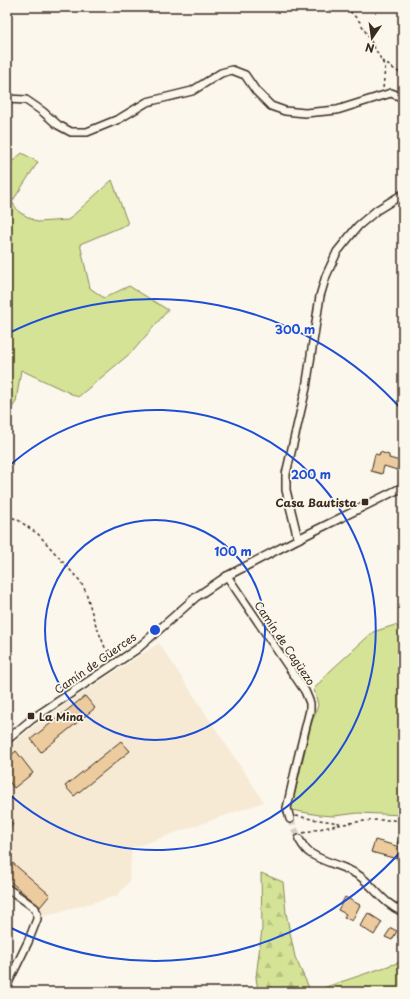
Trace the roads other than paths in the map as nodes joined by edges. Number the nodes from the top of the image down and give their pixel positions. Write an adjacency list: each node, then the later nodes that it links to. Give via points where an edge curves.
1 (7, 99): 2 (street, via 26,100 71,132 88,132 120,119 146,102 192,91 221,72 232,70 244,75 271,106 285,111 305,113 337,110 391,93)
2 (403, 99)
3 (403, 194): 5 (street, via 377,210 358,226 337,252 324,282 302,406 286,474 286,490)
4 (403, 487): 5 (street, Camín de Güerces)
5 (298, 539): 6 (street, Camín de Güerces)
6 (227, 576): 7 (street, Camín de Güerces, via 196,597 137,649 32,719); 8 (street, Camín de Cagüezo, via 305,691 310,703 287,808)
7 (7, 740)
8 (289, 816)
9 (299, 839): 11 (street, via 310,853 348,868 387,902)
10 (7, 888): 12 (street, via 35,908 37,919)
11 (403, 912)
12 (7, 985)

